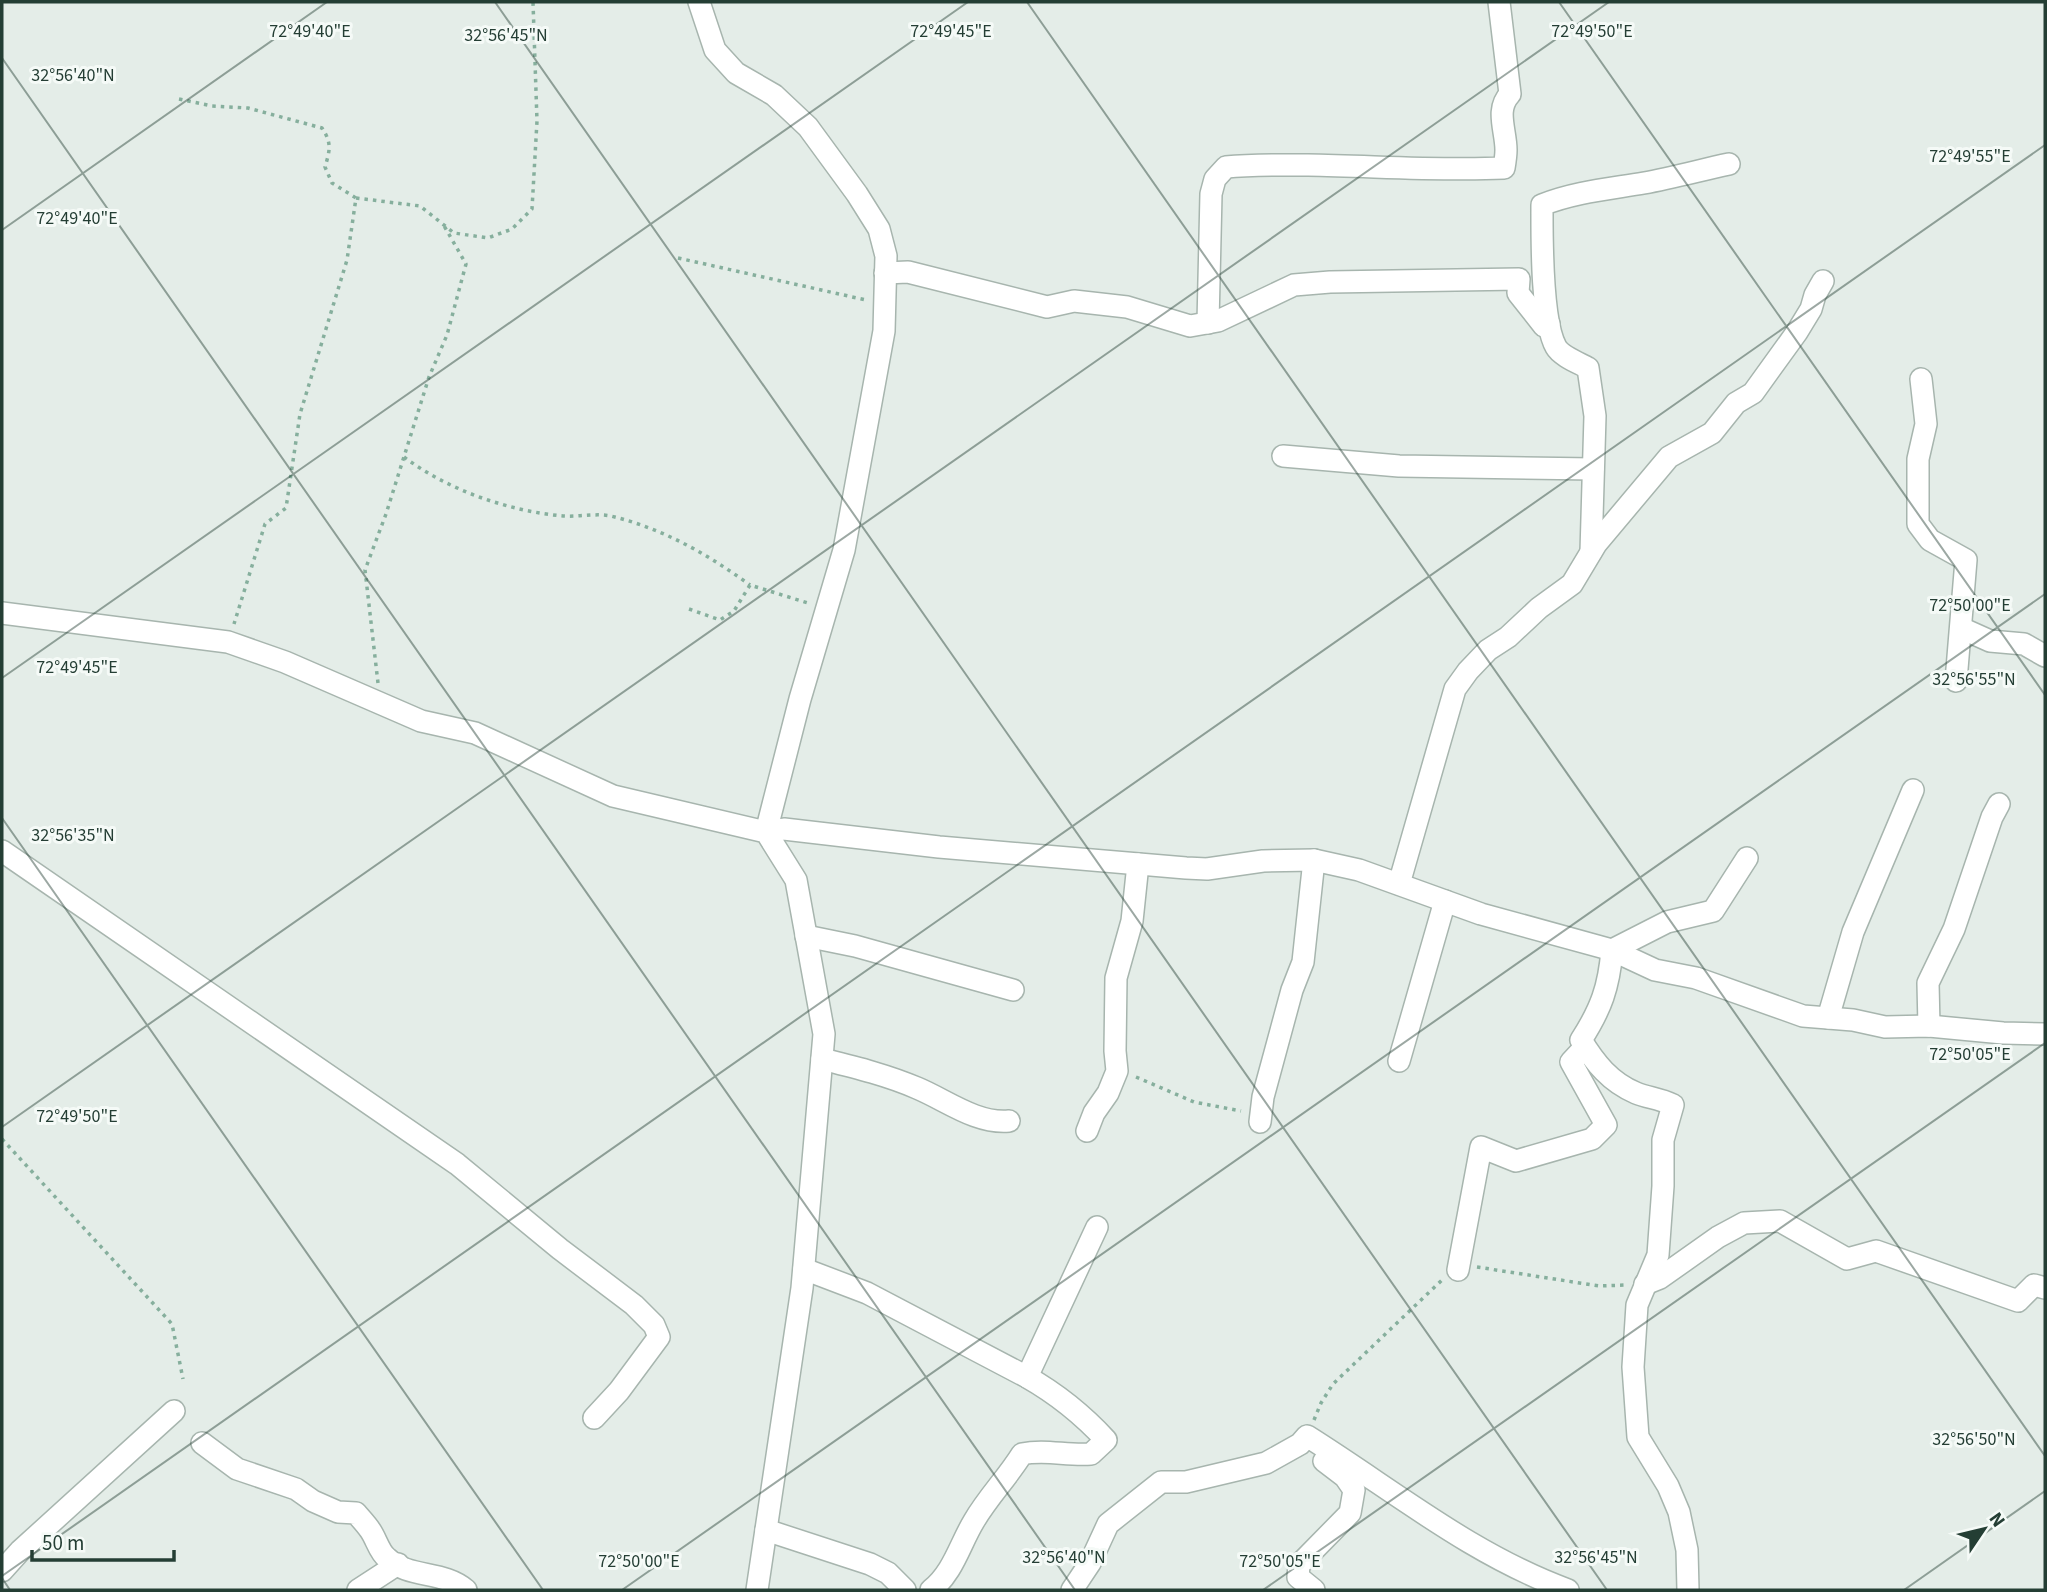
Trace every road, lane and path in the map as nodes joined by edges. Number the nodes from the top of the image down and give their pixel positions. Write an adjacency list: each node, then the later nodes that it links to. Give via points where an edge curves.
1 (533, 2): 7 (path, via 537,121 532,209 512,229 488,238 454,233)
2 (699, 2): 9 (street, via 715,50 736,73 774,96 808,127 857,194 879,229)
3 (1499, 2): 12 (street, via 1510,94 1502,115 1504,168 1226,167 1210,194)
4 (179, 99): 6 (path, via 248,108 322,128 331,141 325,167 332,183)
5 (1729, 164): 13 (street, via 1542,205)
6 (356, 198): 7 (path, via 420,206); 24 (path, via 347,260 300,414 285,509 265,524)
7 (443, 224): 15 (path, via 466,264 447,335)
8 (678, 258): 11 (path)
9 (885, 273): 11 (street); 12 (street, via 908,272 1047,307 1074,301 1128,307 1189,326)
10 (1824, 281): 18 (street, via 1797,332 1753,393 1736,403 1712,433 1669,457)
11 (885, 304): 20 (street, via 846,537)
12 (1208, 323): 13 (street, via 1294,285 1519,279 1518,293 1544,326)
13 (1549, 324): 17 (street, via 1558,350 1588,368 1595,416)
14 (1921, 379): 23 (street, via 1926,424 1918,459 1917,524 1930,540 1966,560)
15 (404, 456): 19 (path, via 464,492 531,512 608,515 639,524 679,539); 27 (path, via 365,570)
16 (1283, 456): 17 (street, via 1412,466)
17 (1593, 469): 18 (street)
18 (1591, 552): 35 (street, via 1572,584 1488,650 1455,690)
19 (750, 585): 20 (path); 21 (path, via 734,611 720,620)
20 (827, 608): 30 (street)
21 (690, 609)
22 (2, 614): 24 (street)
23 (1961, 628): 25 (street, via 1990,640 2024,645); 26 (street)
24 (228, 642): 27 (street)
25 (2045, 656)
26 (1956, 681)
27 (380, 703): 30 (street, via 421,721 475,733 613,796)
28 (1913, 790): 40 (street, via 1853,932)
29 (1999, 804): 41 (street, via 1954,929 1928,983)
30 (766, 832): 34 (street, via 784,829); 37 (street, via 796,880)
31 (2, 851): 59 (street, via 457,1164 634,1305 659,1337)
32 (1748, 858): 38 (street, via 1713,911 1667,922)
33 (1314, 860): 34 (street, via 1207,869); 35 (street); 48 (street, via 1303,962 1263,1097)
34 (1138, 864): 46 (street, via 1132,922 1116,978)
35 (1399, 884): 36 (street)
36 (1445, 901): 38 (street); 45 (street)
37 (806, 936): 39 (street); 44 (street, via 824,1034)
38 (1612, 950): 40 (street, via 1655,970 1696,978 1804,1016); 43 (street, via 1610,978 1599,1013 1581,1040)
39 (1013, 990)
40 (1828, 1018): 41 (street, via 1885,1027)
41 (1928, 1026): 42 (street)
42 (2043, 1038)
43 (1585, 1046): 53 (street, via 1571,1062 1606,1125 1591,1139 1516,1161 1481,1147); 54 (street, via 1616,1082 1672,1105 1662,1140 1658,1255)
44 (822, 1059): 47 (street, via 917,1087 962,1111); 52 (street)
45 (1399, 1061)
46 (1117, 1071): 48 (path, via 1194,1102 1238,1110); 49 (street)
47 (1009, 1121)
48 (1260, 1122)
49 (1087, 1131)
50 (2, 1139): 57 (path, via 173,1324)
51 (1097, 1227): 56 (street)
52 (804, 1269): 56 (street, via 867,1293); 62 (street)
53 (1458, 1270): 54 (path, via 1469,1266 1599,1286); 60 (path, via 1448,1273 1333,1384)
54 (1645, 1284): 55 (street, via 1744,1223 1780,1222 1847,1259 1876,1251 2018,1301 2034,1284); 73 (street, via 1637,1304 1635,1412 1639,1437 1679,1512 1687,1550)
55 (2045, 1287)
56 (1027, 1377): 69 (street, via 1052,1391 1106,1440 1091,1454 1021,1454)
57 (183, 1379)
58 (174, 1411): 64 (street)
59 (594, 1418)
60 (1304, 1440): 70 (street, via 1266,1463 1186,1482 1161,1482 1108,1524); 71 (street, via 1346,1477 1354,1490 1350,1513 1298,1565 1298,1577); 72 (street, via 1457,1537)
61 (202, 1443): 63 (street, via 236,1469 296,1489 338,1512 356,1513 386,1558)
62 (766, 1530): 67 (street); 68 (street, via 870,1564 888,1573)
63 (398, 1564): 65 (street); 66 (street)
64 (2, 1571)
65 (358, 1590)
66 (466, 1590)
67 (757, 1590)
68 (905, 1590)
69 (930, 1590)
70 (1072, 1590)
71 (1314, 1590)
72 (1568, 1590)
73 (1688, 1590)

